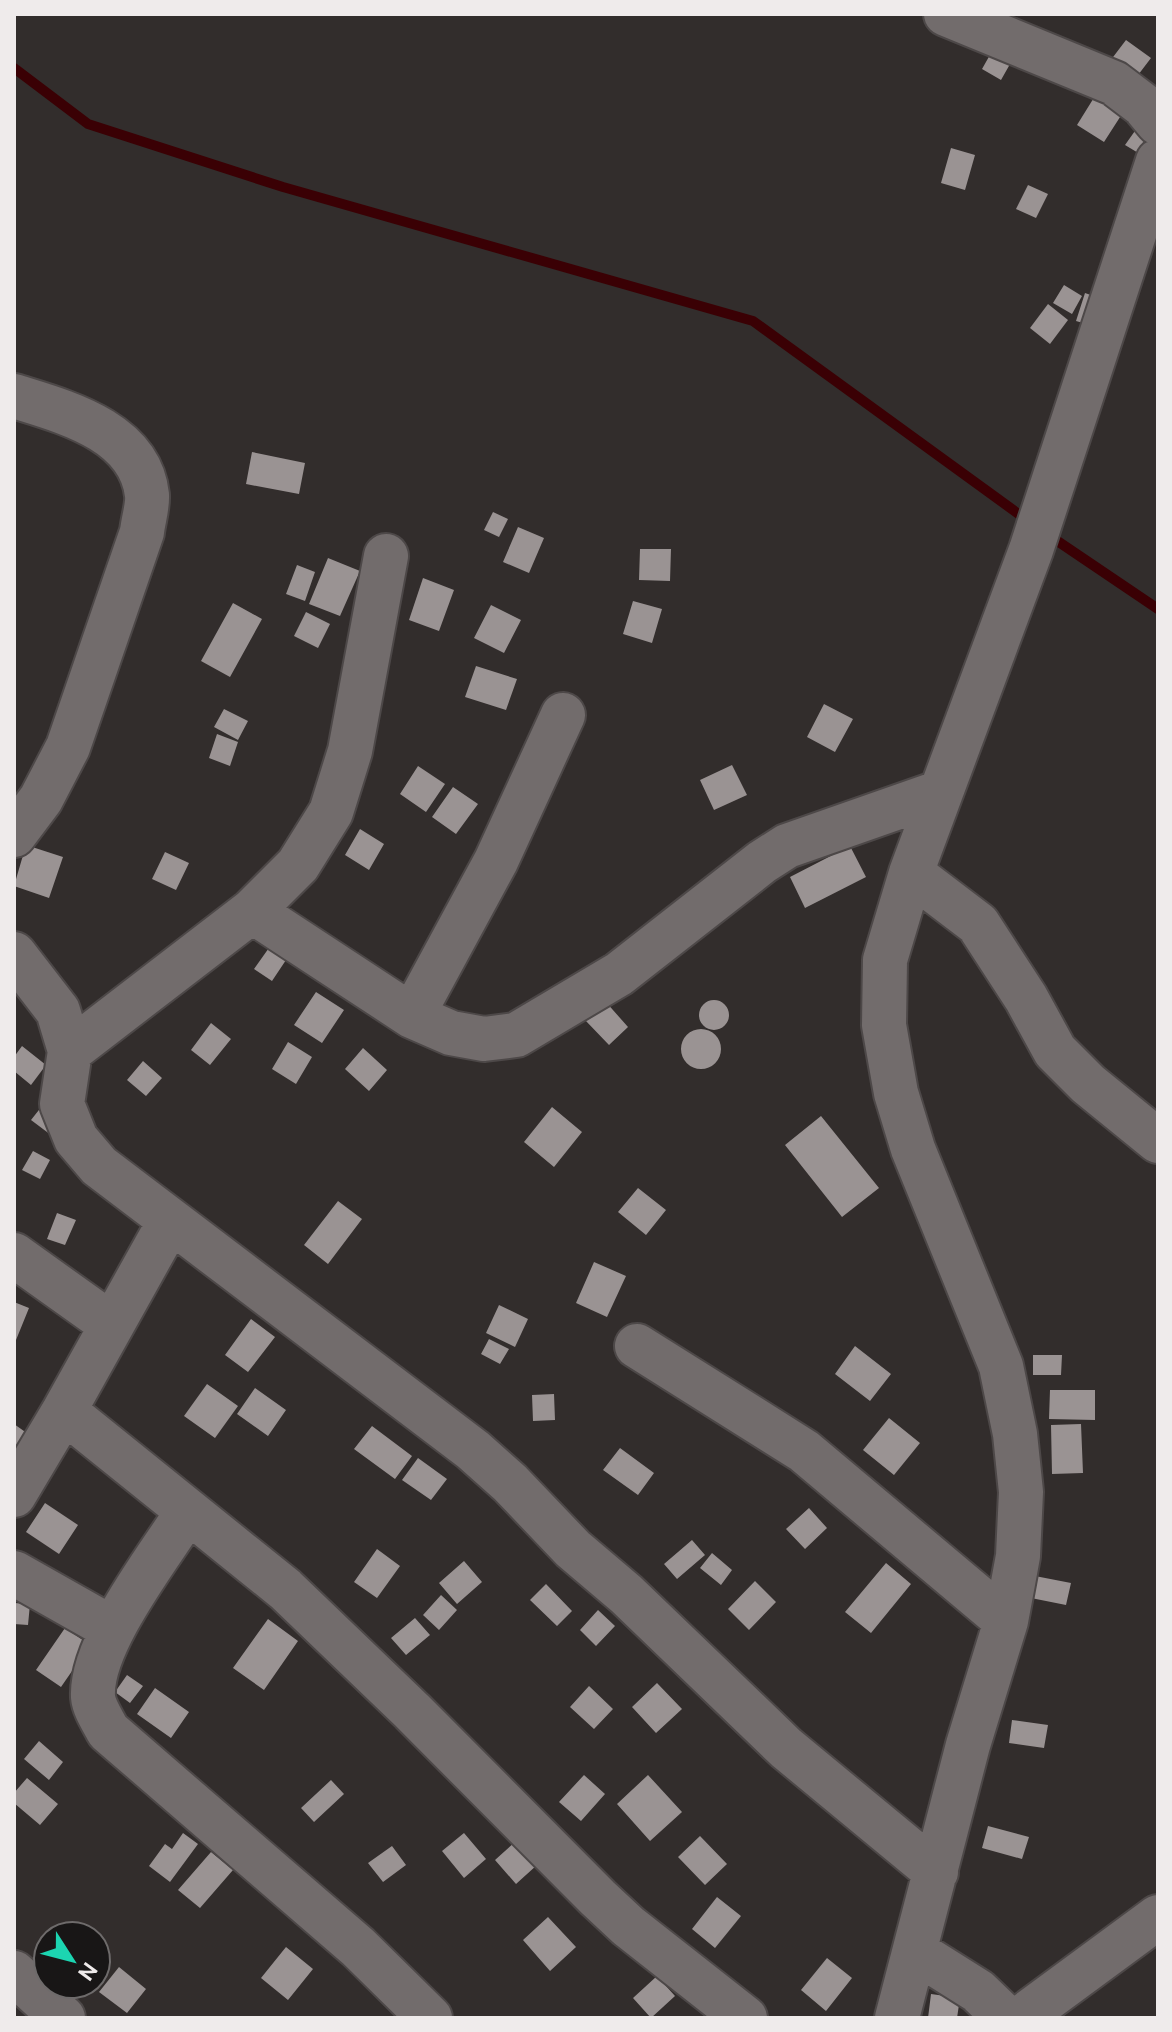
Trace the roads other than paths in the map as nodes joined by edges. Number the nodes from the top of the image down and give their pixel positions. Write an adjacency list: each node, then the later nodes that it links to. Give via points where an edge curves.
1 (946, 14): 2 (street, via 1114,83)
2 (1158, 123)
3 (1158, 161): 7 (street, via 1031,550)
4 (14, 396): 8 (street, via 69,413 111,436 140,465 147,497 142,532 68,747 41,799)
5 (386, 556): 10 (street, via 350,751 331,812 298,865)
6 (563, 715): 12 (street, via 496,861)
7 (941, 792): 9 (street); 12 (street, via 787,846 619,974 516,1035 484,1039 451,1033)
8 (14, 835)
9 (911, 873): 14 (street, via 978,924 1055,1051); 23 (street, via 885,960 884,1025 913,1149 1001,1366 1015,1434 1021,1492 1018,1556)
10 (252, 911): 12 (street); 13 (street)
11 (14, 954): 13 (street, via 58,1011)
12 (412, 1016)
13 (70, 1051): 15 (street, via 62,1104 76,1139 99,1166)
14 (1158, 1141)
15 (170, 1221): 17 (street); 25 (street, via 473,1450 786,1748)
16 (14, 1255): 17 (street)
17 (112, 1325): 19 (street)
18 (637, 1346): 23 (street, via 804,1451)
19 (64, 1411): 20 (street); 21 (street)
20 (14, 1495)
21 (188, 1511): 24 (street); 31 (street, via 285,1589 628,1926)
22 (14, 1573): 24 (street)
23 (1006, 1621): 25 (street)
24 (113, 1629): 30 (street, via 94,1671 93,1700 108,1731 358,1947)
25 (936, 1872): 27 (street)
26 (1158, 1917): 34 (street)
27 (916, 1952): 32 (street); 33 (street, via 978,1991)
28 (14, 1973): 29 (street)
29 (63, 2018)
30 (430, 2018)
31 (745, 2018)
32 (897, 2018)
33 (1006, 2018)
34 (1021, 2018)

